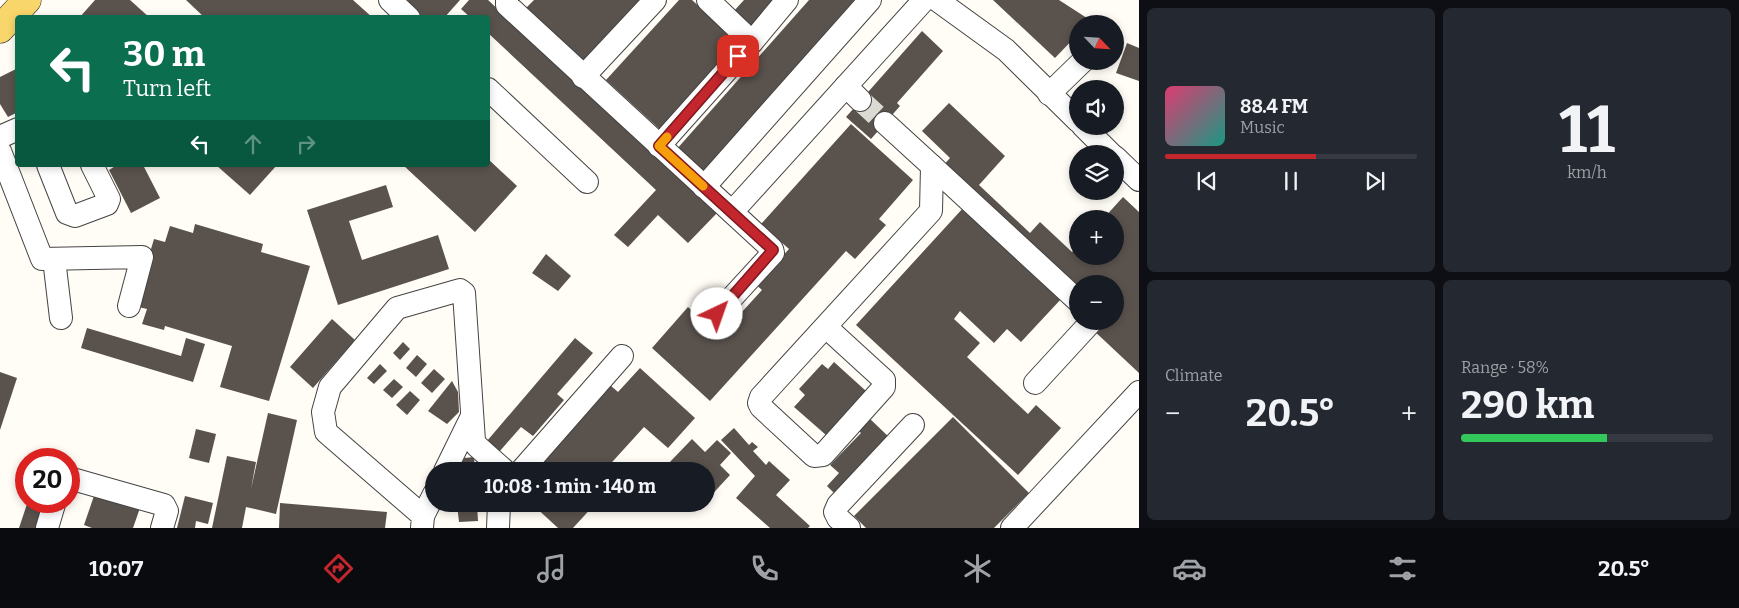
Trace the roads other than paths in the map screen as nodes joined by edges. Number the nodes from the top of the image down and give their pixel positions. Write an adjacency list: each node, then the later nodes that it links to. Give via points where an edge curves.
1 (28, 0): 11 (main road)
2 (390, 0): 10 (street)
3 (507, 0): 14 (street, via 507,5)
4 (655, 0): 14 (street)
5 (708, 0): 12 (street)
6 (787, 0): 12 (street)
7 (870, 0): 31 (street)
8 (924, 0): 32 (street, via 853,93)
9 (937, 0): 16 (street, via 1006,50)
10 (406, 15)
11 (0, 29)
12 (752, 42): 23 (street)
13 (1074, 70): 16 (street)
14 (583, 77): 23 (street)
15 (490, 91): 30 (street)
16 (1049, 94): 17 (street)
17 (1069, 113)
18 (885, 123): 25 (street)
19 (15, 130): 21 (street)
20 (1092, 135): 22 (street)
21 (0, 136)
22 (1102, 145)
23 (659, 146): 31 (street)
24 (0, 151): 33 (street, via 40,257)
25 (932, 166): 34 (street); 38 (street, via 932,204 926,218)
26 (1124, 166): 29 (street)
27 (49, 167): 28 (street, via 67,214 75,216 108,202)
28 (93, 167)
29 (1139, 180)
30 (588, 182)
31 (704, 187): 32 (street)
32 (732, 212): 36 (street, via 773,250)
33 (54, 259): 35 (street, via 144,248); 37 (street)
34 (1069, 293)
35 (129, 306)
36 (717, 314)
37 (61, 318)
38 (826, 327): 38 (street, via 761,397 760,403 760,407 818,457 823,456 885,383)
39 (1084, 330): 41 (street)
40 (622, 356): 47 (street)
41 (1035, 383)
42 (1139, 392): 56 (street)
43 (472, 415): 45 (street); 46 (street, via 475,443); 51 (street, via 464,294 460,290 397,308 330,387 322,412 326,432)
44 (913, 425): 55 (street, via 838,505 835,512)
45 (449, 462)
46 (495, 462)
47 (529, 462)
48 (80, 481): 53 (street, via 164,505 167,511)
49 (499, 512): 54 (street)
50 (51, 513): 52 (street)
51 (423, 522)
52 (47, 528)
53 (162, 528)
54 (498, 528)
55 (849, 528)
56 (1012, 528)

